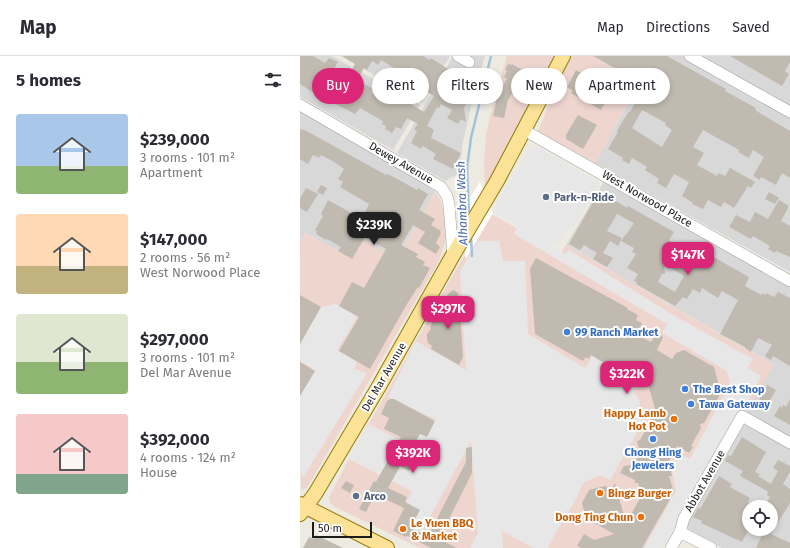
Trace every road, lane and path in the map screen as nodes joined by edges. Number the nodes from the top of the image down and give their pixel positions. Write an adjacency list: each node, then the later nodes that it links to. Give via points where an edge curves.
1 (458, 56): 4 (street)
2 (563, 56): 7 (main road, Del Mar Avenue)
3 (690, 56): 6 (street)
4 (469, 62)
5 (300, 105): 8 (street, Dewey Avenue, via 441,187 449,205)
6 (790, 112)
7 (524, 130): 8 (main road, Del Mar Avenue); 9 (street, West Norwood Place)
8 (453, 255): 11 (main road, Del Mar Avenue, via 315,494)
9 (790, 281)
10 (790, 443): 12 (street, Abbot Avenue, via 742,416 684,518)
11 (301, 508): 13 (main road)
12 (680, 532): 14 (street, Abbot Avenue); 15 (street)
13 (387, 548)
14 (671, 548)
15 (711, 548)

